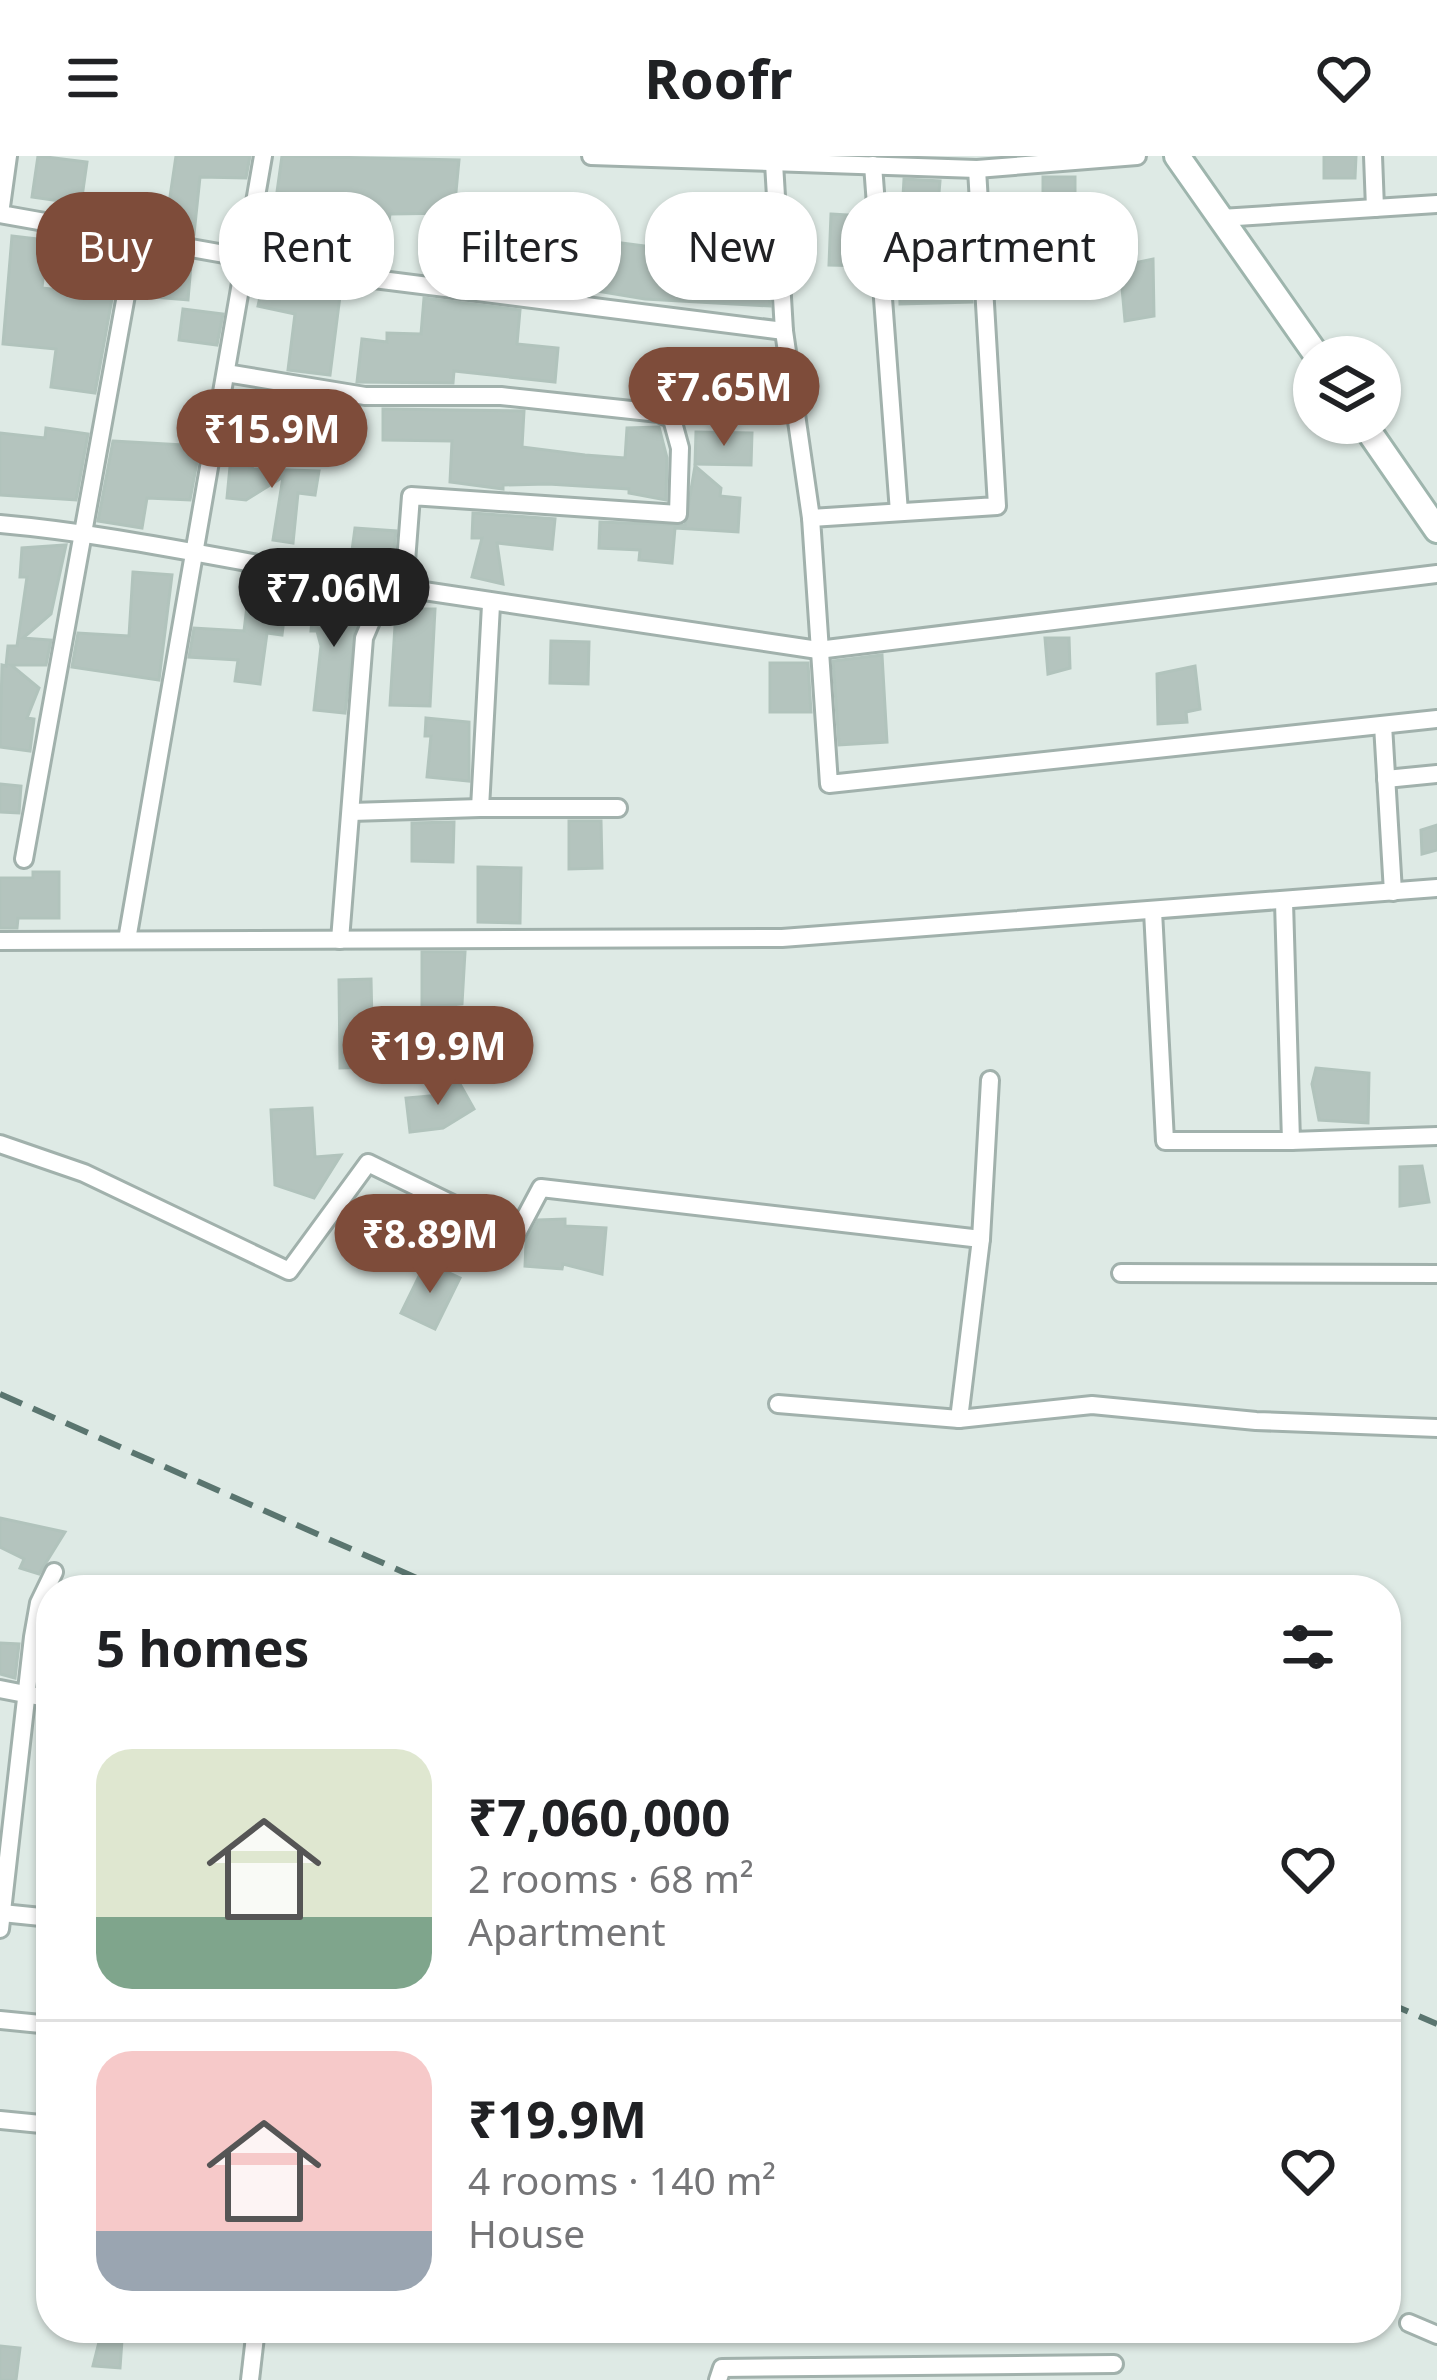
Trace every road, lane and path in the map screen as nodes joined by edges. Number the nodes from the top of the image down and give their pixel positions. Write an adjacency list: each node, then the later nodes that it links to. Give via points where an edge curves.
1 (8, 156): 14 (street, via 0,214)
2 (262, 156): 10 (street)
3 (590, 156): 7 (street)
4 (1137, 156): 9 (street)
5 (1177, 156): 13 (street)
6 (1373, 156): 12 (street)
7 (774, 163): 8 (street); 18 (street)
8 (873, 165): 9 (street); 22 (street)
9 (977, 170): 22 (street, via 997,506)
10 (256, 192)
11 (1437, 204): 12 (street)
12 (1376, 208): 13 (street)
13 (1221, 218): 19 (street)
14 (36, 221)
15 (394, 279): 18 (street)
16 (125, 300): 26 (street)
17 (239, 300): 20 (street)
18 (784, 331): 23 (street)
19 (1303, 336)
20 (226, 373): 27 (street); 29 (street, via 365,396 501,396 673,419 678,514 411,496)
21 (1378, 444): 25 (street)
22 (899, 512): 23 (street)
23 (811, 518): 31 (street)
24 (0, 524): 26 (street)
25 (1437, 530)
26 (82, 532): 27 (street); 39 (street)
27 (196, 556): 29 (street); 45 (street)
28 (1437, 574): 31 (street)
29 (395, 587): 30 (street); 38 (street, via 364,638)
30 (491, 605): 31 (street); 36 (street)
31 (818, 650): 33 (street, via 829,784)
32 (1437, 719): 33 (street)
33 (1383, 724): 35 (street)
34 (1437, 774): 35 (street)
35 (1387, 779): 41 (street)
36 (480, 808): 37 (street); 38 (street)
37 (618, 808)
38 (351, 812): 46 (street)
39 (24, 859)
40 (1437, 888): 41 (street)
41 (1393, 892): 42 (street)
42 (1284, 902): 43 (street); 49 (street)
43 (1153, 911): 46 (street, via 782,938); 49 (street, via 1166,1141)
44 (0, 940): 45 (street)
45 (127, 940): 46 (street)
46 (340, 940)
47 (990, 1080): 51 (street)
48 (1437, 1136): 49 (street)
49 (1291, 1141)
50 (0, 1144): 51 (street, via 84,1173 290,1270 368,1163 516,1235 541,1188)
51 (981, 1240): 55 (street)
52 (1121, 1273): 53 (street)
53 (1437, 1274)
54 (778, 1404): 55 (street)
55 (959, 1419): 56 (street, via 1093,1405)
56 (1437, 1428)
57 (54, 1572): 58 (street)
58 (53, 1575)
59 (36, 1624): 61 (street)
60 (0, 1690): 61 (street)
61 (26, 1696): 62 (street); 64 (street)
62 (36, 1697)
63 (36, 1919): 64 (street)
64 (1, 1921)
65 (0, 2020): 66 (street)
66 (36, 2024)
67 (0, 2120): 68 (street)
68 (36, 2124)
69 (1408, 2323): 70 (street)
70 (1437, 2335)
71 (254, 2343): 73 (street)
72 (1114, 2364): 74 (street, via 722,2368)
73 (250, 2380)
74 (718, 2380)

